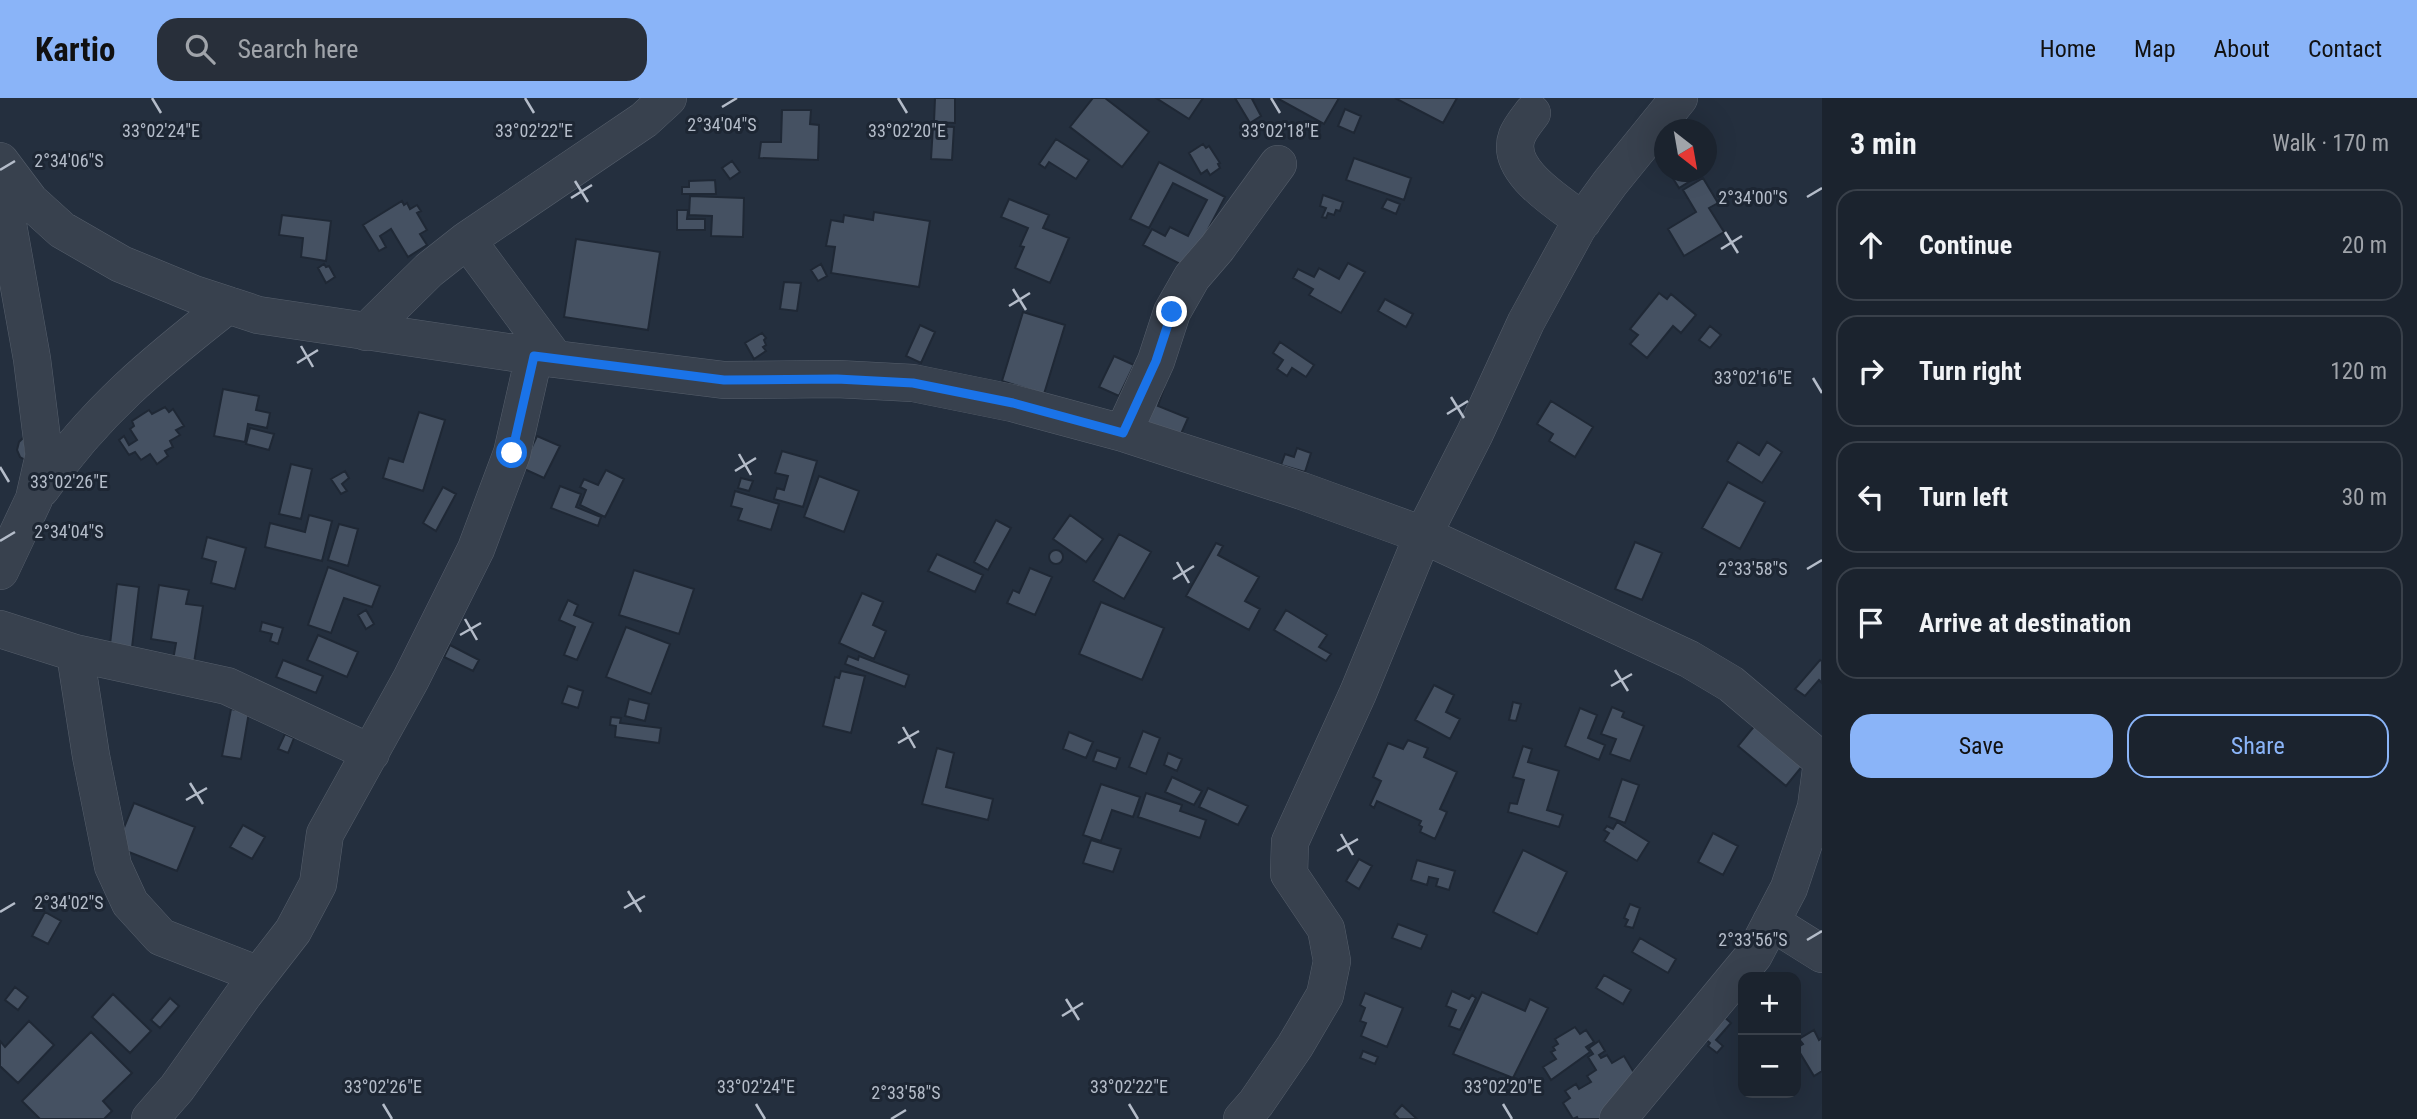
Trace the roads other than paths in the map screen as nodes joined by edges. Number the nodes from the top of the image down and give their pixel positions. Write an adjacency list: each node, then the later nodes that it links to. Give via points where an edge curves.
1 (668, 98): 8 (street, via 644,120)
2 (1679, 98): 7 (street)
3 (1532, 113): 7 (street, via 1517,136 1515,152 1522,168)
4 (0, 162): 9 (street, via 30,201 62,230 121,264)
5 (1278, 164): 12 (street, via 1192,277 1172,312 1156,361)
6 (0, 180): 13 (street, via 44,455)
7 (1583, 221): 14 (street, via 1526,322)
8 (467, 240): 10 (street); 11 (street)
9 (228, 305): 10 (street, via 258,316); 13 (street, via 125,390 85,430)
10 (366, 332): 11 (street)
11 (544, 357): 12 (street, via 724,380 913,383 1013,403); 18 (street, via 476,549)
12 (1123, 433): 14 (street)
13 (34, 499): 15 (street)
14 (1423, 535): 19 (street, via 1689,659 1731,684); 24 (street, via 1290,842 1289,874 1326,929 1332,961 1325,995)
15 (0, 571)
16 (0, 629): 17 (street)
17 (75, 653): 18 (street, via 227,686); 22 (street, via 113,866 130,903 160,937)
18 (371, 753): 22 (street, via 325,834 318,884 293,931)
19 (1822, 762): 20 (street, via 1816,807 1789,888)
20 (1771, 922): 21 (street); 25 (street, via 1754,955)
21 (1822, 954)
22 (259, 975): 23 (street)
23 (150, 1119)
24 (1242, 1119)
25 (1618, 1119)

